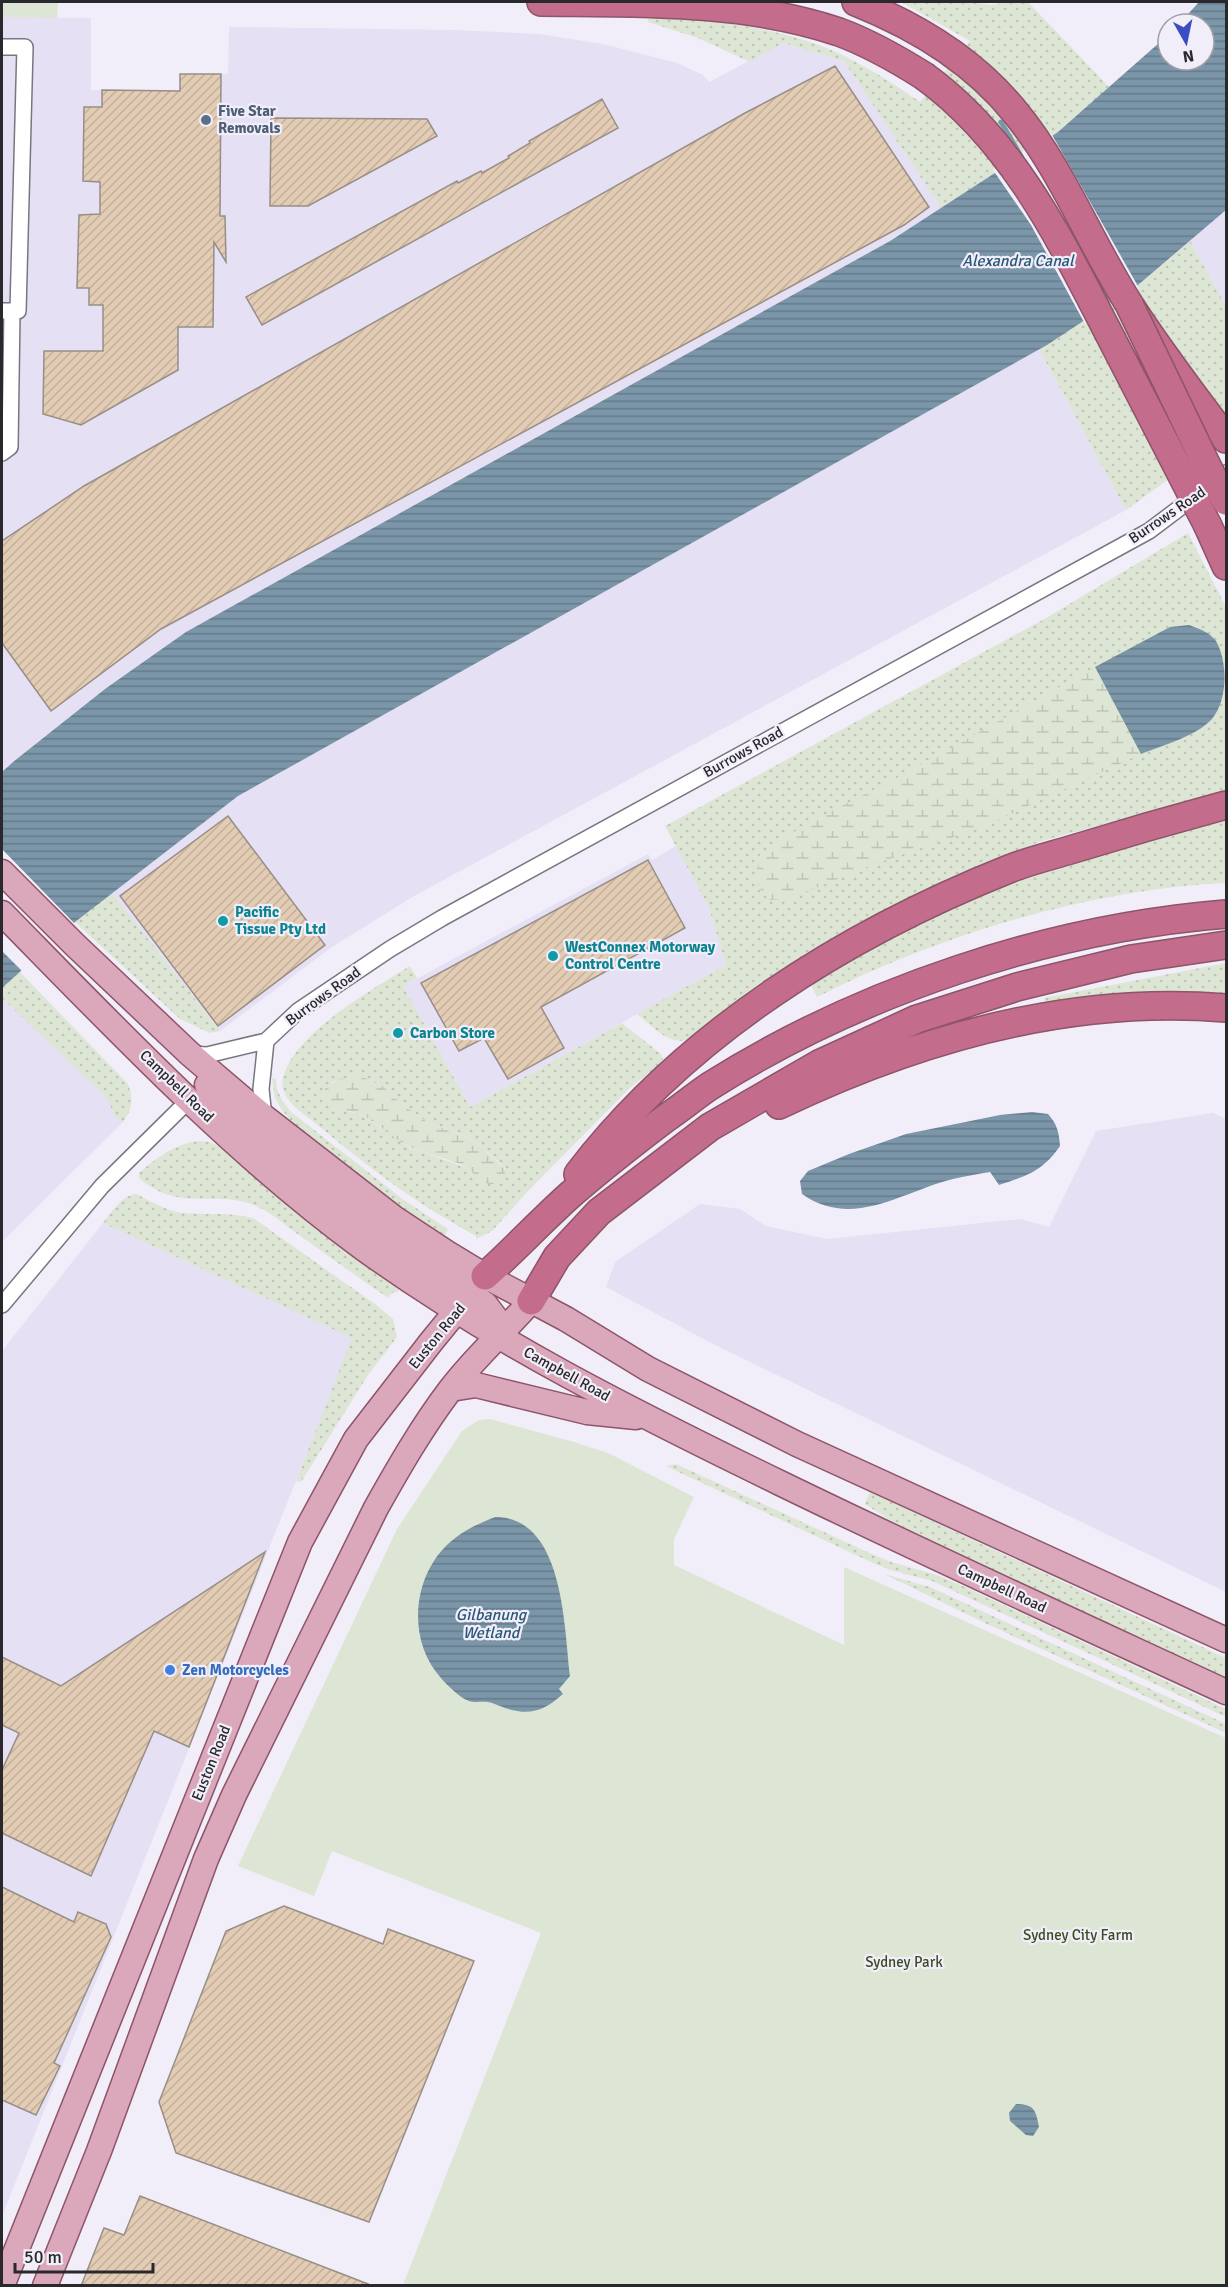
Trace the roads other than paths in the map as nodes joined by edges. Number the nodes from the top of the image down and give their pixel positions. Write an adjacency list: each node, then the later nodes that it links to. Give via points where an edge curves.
1 (541, 2): 10 (highway, bridge, via 670,4 769,13 839,32 895,58 947,93 1013,165 1033,195)
2 (856, 2): 4 (highway, via 921,32 989,85 1016,112 1059,178)
3 (2, 47): 5 (street, via 25,47 18,311)
4 (1130, 306): 6 (highway, bridge); 9 (highway, bridge)
5 (7, 311): 7 (street, via 10,447)
6 (1227, 439)
7 (2, 453)
8 (1227, 473): 19 (street, Burrows Road, via 1149,531 635,810 390,949 297,1011)
9 (1227, 501)
10 (1208, 526): 11 (highway); 12 (highway)
11 (1227, 557)
12 (1227, 566)
13 (1227, 805): 23 (highway, via 1011,868 920,909 802,972 682,1063 601,1144)
14 (2, 872): 20 (main road, Campbell Road)
15 (2, 913): 21 (main road, Campbell Road)
16 (1227, 914): 23 (highway, via 1125,927 1032,948 891,994 773,1049 708,1087 622,1152)
17 (1227, 945): 25 (highway, via 1131,959 1017,987 917,1019 819,1064 710,1127 600,1212 557,1257)
18 (1227, 1008): 25 (highway, via 1146,1006 1018,1022 944,1041 843,1077 724,1131 610,1219)
19 (266, 1041): 20 (street, via 207,1055); 22 (street, via 261,1089)
20 (190, 1054): 22 (main road, Campbell Road); 24 (main road, via 209,1088 307,1180)
21 (189, 1100): 24 (main road, Campbell Road, via 361,1246); 26 (street, via 102,1186)
22 (264, 1117): 24 (main road, Campbell Road, via 394,1218)
23 (543, 1220): 24 (highway)
24 (470, 1294): 25 (main road, Campbell Road); 27 (main road, Campbell Road); 32 (main road, Euston Road, via 356,1439 300,1542)
25 (531, 1301): 27 (main road); 30 (main road, Campbell Road, via 648,1369 797,1444)
26 (2, 1305)
27 (499, 1337): 28 (main road); 29 (main road, Campbell Road)
28 (451, 1389): 29 (main road, via 476,1385 586,1412); 33 (main road, via 376,1508 234,1795 206,1859)
29 (648, 1418): 31 (main road, Campbell Road, via 875,1529)
30 (1227, 1640)
31 (1227, 1692)
32 (2, 2286)
33 (45, 2286)

